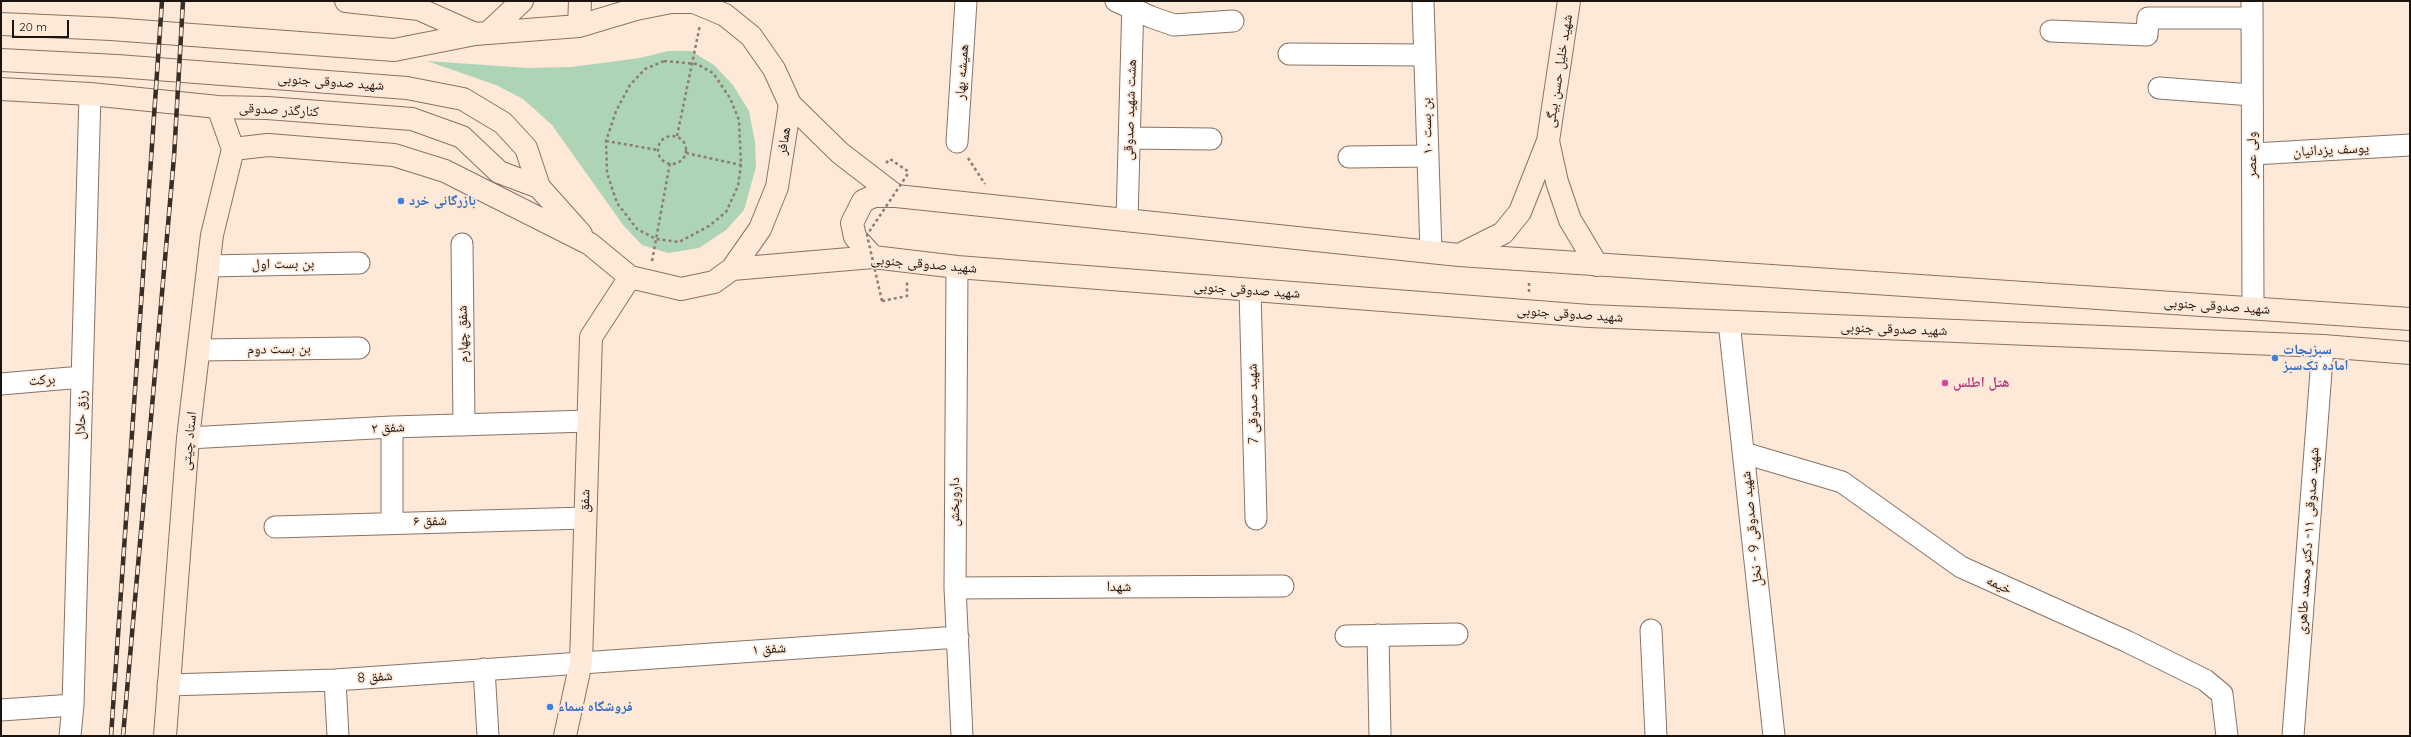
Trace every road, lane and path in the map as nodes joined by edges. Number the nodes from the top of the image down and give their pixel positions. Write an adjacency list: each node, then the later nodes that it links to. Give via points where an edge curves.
1 (346, 1): 15 (main road, via 419,9)
2 (522, 1): 15 (main road)
3 (580, 1): 13 (main road)
4 (966, 1): 31 (street, همیشه بهار)
5 (1422, 1): 17 (street, بن بست ۱۰)
6 (1569, 1): 30 (main road, شهید خلیل حسن بیگی)
7 (670, 2): 9 (main road, via 694,2); 13 (main road)
8 (1127, 3): 11 (street, via 1174,25); 27 (street, هشت شهید صدوقی)
9 (705, 7): 19 (path); 24 (main road, via 725,15 751,36 774,69)
10 (2252, 9): 14 (street, via 2148,18 2147,35); 23 (street, ولی عصر)
11 (1233, 21)
12 (1, 24): 15 (main road, via 111,29 394,50)
13 (579, 26): 15 (main road)
14 (2051, 31)
15 (482, 34)
16 (1289, 54): 17 (street)
17 (1424, 55): 37 (street, بن بست ۱۰)
18 (1, 60): 42 (main road, شهید صدوقی جنوبی, via 117,66 399,88 463,99 503,123 526,148)
19 (691, 63): 26 (path); 29 (path, via 664,61 645,70 630,85 616,111); 41 (path, via 713,73 730,98 739,120)
20 (2159, 88): 23 (street)
21 (1, 89): 22 (main road, کنارگذر صدوقی)
22 (90, 94): 25 (main road, کنارگذر صدوقی); 69 (street, رزق حلال)
23 (2252, 95): 36 (street, ولی عصر)
24 (790, 104): 43 (main road, via 840,153); 57 (main road, همافر, via 777,188 760,229)
25 (218, 107): 33 (main road); 42 (main road, کنارگذر صدوقی, via 267,108 412,119 462,138 499,172)
26 (677, 136): 34 (path, via 664,138); 35 (path, via 686,146)
27 (1129, 138): 28 (street); 45 (street, هشت شهید صدوقی)
28 (1211, 138)
29 (606, 141): 34 (path); 46 (path, via 607,173 617,203 637,229)
30 (1548, 141): 50 (main road, via 1520,212 1503,233); 54 (main road, via 1570,220)
31 (957, 142): 44 (path, via 988,189)
32 (2410, 145): 36 (street, یوسف یزدانیان)
33 (233, 149): 48 (main road, via 268,145 394,155 445,171); 55 (main road, استاد چیتی, via 212,235)
34 (658, 150): 40 (path, via 662,159)
35 (686, 153): 40 (path, via 682,159); 41 (path)
36 (2252, 154): 61 (street, ولی عصر)
37 (1428, 156): 38 (street); 49 (street, بن بست ۱۰)
38 (1349, 157)
39 (890, 159): 60 (path, bridge, via 909,172 867,235 882,301)
40 (670, 164): 46 (path)
41 (741, 165): 46 (path, via 738,186 726,212 709,226 679,242)
42 (539, 187): 48 (main road, شهید صدوقی جنوبی)
43 (896, 196): 44 (main road, شهید صدوقی جنوبی); 51 (main road, شهید صدوقی جنوبی, via 874,196 863,201 852,223 855,237)
44 (986, 205): 45 (main road, شهید صدوقی جنوبی)
45 (1127, 220): 49 (main road, شهید صدوقی جنوبی)
46 (656, 239): 58 (path)
47 (462, 244): 72 (street, شفق چهارم)
48 (590, 244): 58 (main road, همافر)
49 (1431, 252): 50 (main road, شهید صدوقی جنوبی)
50 (1459, 255): 52 (main road, شهید صدوقی جنوبی)
51 (873, 257): 56 (main road, شهید صدوقی جنوبی); 57 (main road, شهید صدوقی جنوبی)
52 (1530, 260): 54 (main road, شهید صدوقی جنوبی); 62 (path)
53 (359, 263): 55 (street, بن بست اول)
54 (1597, 265): 61 (main road, شهید صدوقی جنوبی)
55 (208, 266): 67 (main road, استاد چیتی)
56 (957, 267): 59 (main road, شهید صدوقی جنوبی); 81 (street, داروپخش)
57 (732, 269): 58 (main road, همافر, via 714,282 681,289)
58 (639, 279): 71 (main road, شفق, via 591,337)
59 (1250, 290): 62 (main road, شهید صدوقی جنوبی); 77 (street, شهید صدوقی 7)
60 (907, 296)
61 (2253, 308): 63 (main road, شهید صدوقی جنوبی)
62 (1528, 312): 64 (main road, شهید صدوقی جنوبی)
63 (2410, 319)
64 (1729, 322): 65 (main road, شهید صدوقی جنوبی); 75 (street, شهید صدوقی 9 - نخل)
65 (2323, 346): 68 (main road, شهید صدوقی جنوبی); 103 (street, شهید صدوقی ۱۱- دکتر محمد طاهری)
66 (359, 348): 67 (street, بن بست دوم)
67 (199, 350): 74 (main road, استاد چیتی)
68 (2410, 353)
69 (82, 377): 70 (street, برکت); 91 (street, رزق حلال)
70 (1, 384)
71 (588, 421): 72 (street, شفق ۲); 76 (main road, شفق)
72 (464, 425): 73 (street, شفق ۲)
73 (392, 428): 74 (street, شفق ۲); 78 (street)
74 (188, 438): 90 (main road, استاد چیتی)
75 (1744, 453): 101 (street, شهید صدوقی 9 - نخل); 102 (street, خیمه, via 1842,482 1961,567 2204,680 2222,694)
76 (585, 518): 78 (street, شفق ۶); 87 (main road, شفق)
77 (1256, 519)
78 (392, 522): 79 (street, شفق ۶)
79 (275, 526)
80 (1283, 586): 81 (street, شهدا)
81 (954, 588): 86 (street, داروپخش)
82 (1652, 630): 100 (street)
83 (1458, 634): 84 (street)
84 (1378, 635): 85 (street); 99 (street)
85 (1346, 636)
86 (958, 637): 87 (street, شفق ۱); 98 (street, داروپخش)
87 (581, 662): 88 (street, شفق 8); 97 (main road, شفق)
88 (484, 669): 89 (street, شفق 8); 96 (street)
89 (335, 680): 90 (street, شفق 8); 95 (street)
90 (168, 685): 94 (main road, استاد چیتی)
91 (73, 704): 92 (street); 93 (street, رزق حلال)
92 (1, 710)
93 (70, 736)
94 (165, 736)
95 (338, 736)
96 (488, 736)
97 (565, 736)
98 (962, 736)
99 (1380, 736)
100 (1656, 736)
101 (1774, 736)
102 (2227, 736)
103 (2293, 736)

